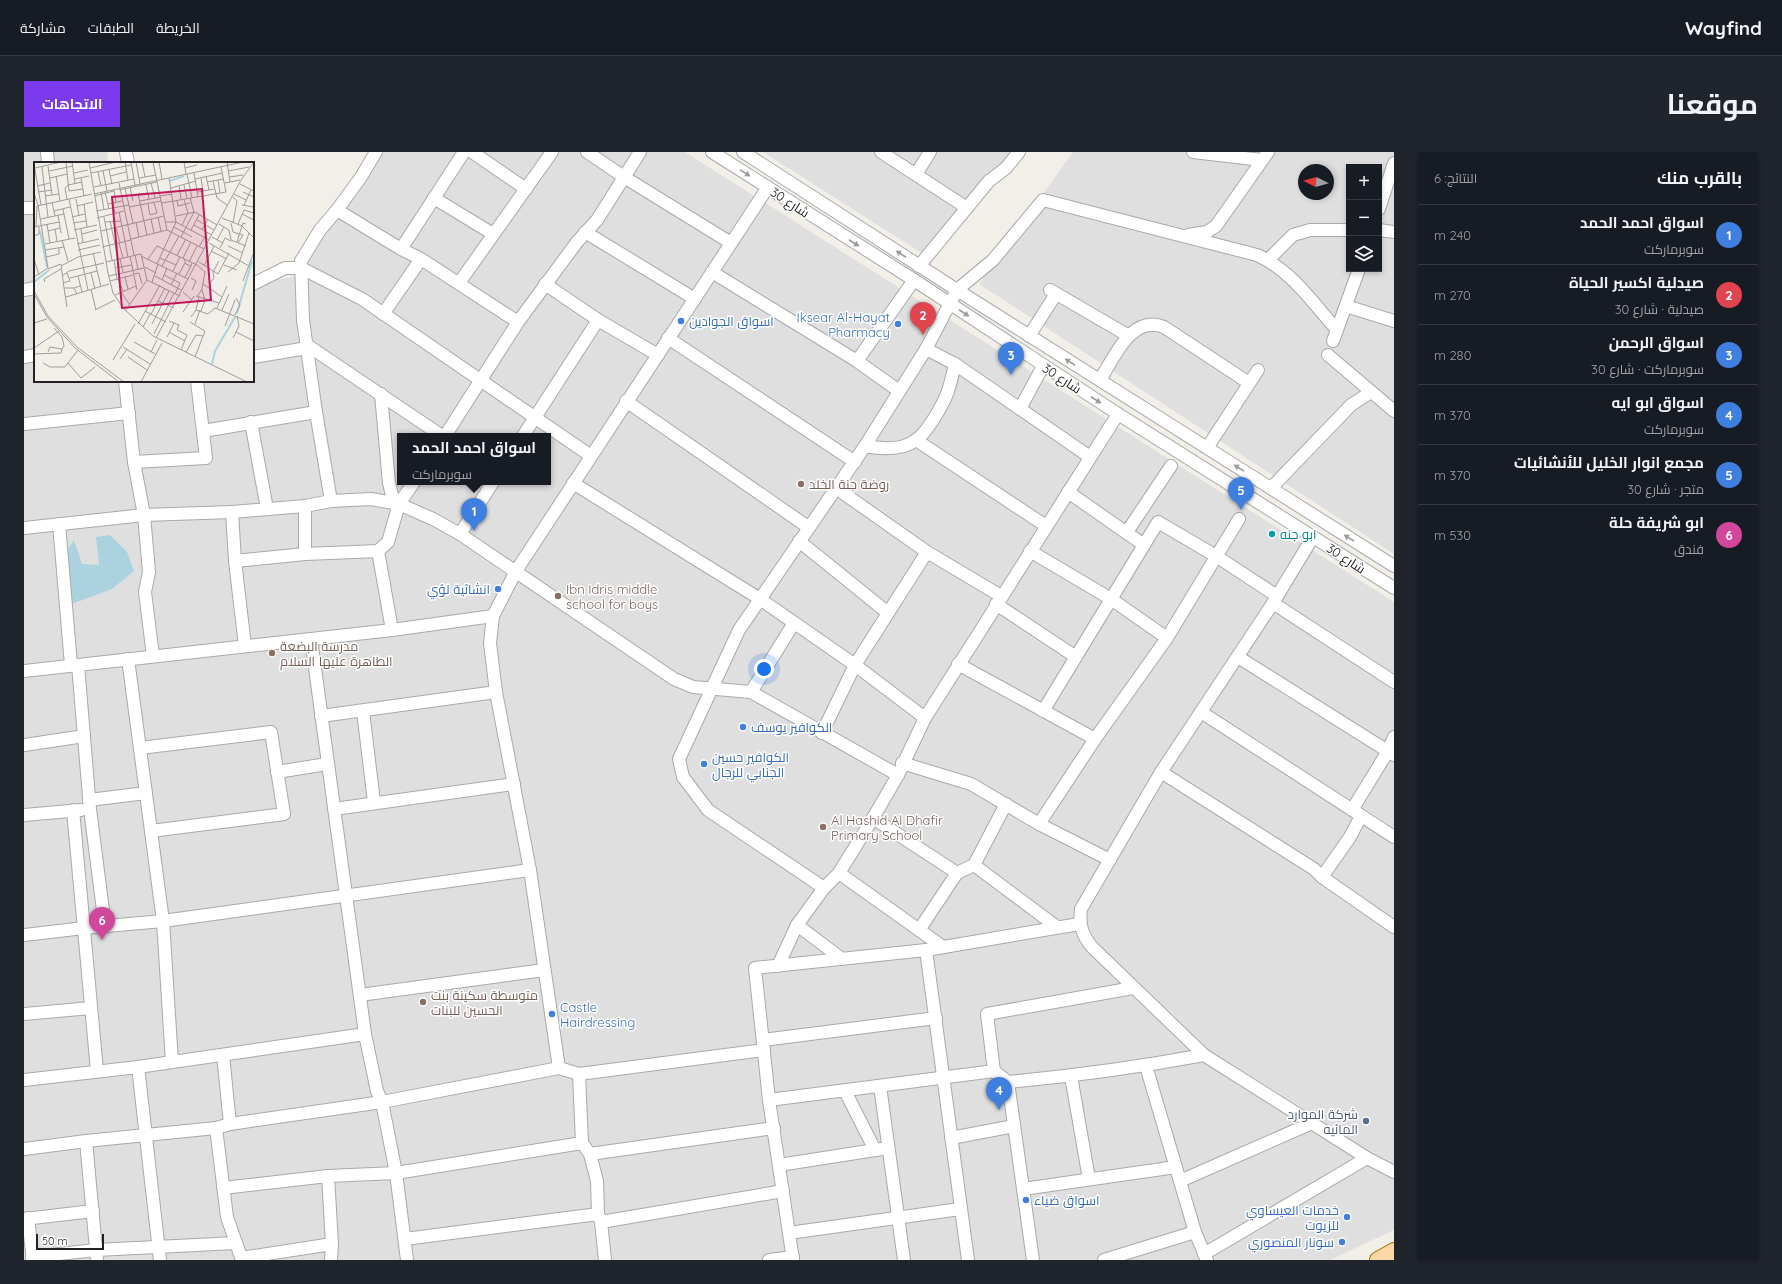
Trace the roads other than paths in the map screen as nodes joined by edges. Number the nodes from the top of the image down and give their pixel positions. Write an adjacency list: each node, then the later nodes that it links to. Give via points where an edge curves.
1 (47, 152): 16 (street)
2 (126, 152): 17 (street)
3 (376, 152): 26 (street)
4 (464, 152): 23 (street)
5 (472, 152): 22 (street)
6 (552, 152): 22 (street)
7 (640, 152): 20 (street)
8 (712, 152): 21 (street, شارع 30, one-way to 21)
9 (743, 152): 37 (street, شارع 30, one-way to 9)
10 (881, 152): 19 (street)
11 (930, 152): 19 (street)
12 (1019, 152): 25 (street, via 1006,168 989,181)
13 (1193, 152): 15 (street)
14 (593, 154): 20 (street)
15 (1265, 156): 32 (street, via 1216,226 1207,232)
16 (48, 162)
17 (128, 162)
18 (1394, 163): 24 (street)
19 (916, 174): 25 (street)
20 (624, 177): 29 (street, via 597,220); 33 (street)
21 (768, 187): 33 (street); 42 (street, شارع 30, one-way to 42)
22 (526, 188): 31 (street)
23 (434, 198): 31 (street); 34 (street)
24 (1382, 200)
25 (967, 208): 37 (street)
26 (337, 210): 34 (street); 38 (street, via 320,230 301,261)
27 (1346, 230): 36 (street, via 1310,230 1293,235)
28 (1382, 230): 30 (street)
29 (585, 232): 45 (street); 50 (street)
30 (1394, 232)
31 (493, 234): 43 (street)
32 (1183, 236): 36 (street); 48 (street, via 1043,200 993,260)
33 (731, 243): 39 (street)
34 (401, 249): 35 (street)
35 (421, 259): 43 (street); 53 (street)
36 (1268, 260): 52 (street, via 1289,276 1335,336)
37 (919, 266): 41 (street, شارع 30)
38 (301, 268): 44 (street, via 285,268); 53 (street, via 362,299); 60 (street)
39 (712, 272): 50 (street); 67 (street)
40 (1358, 272): 52 (street)
41 (937, 277): 48 (street, شارع 30); 49 (street)
42 (914, 280): 49 (street, شارع 30); 67 (street)
43 (459, 283): 56 (street)
44 (254, 284)
45 (545, 284): 54 (street); 56 (street)
46 (34, 288): 47 (street)
47 (24, 290)
48 (957, 290): 51 (street); 57 (street, شارع 30)
49 (929, 291): 51 (street, شارع 30)
50 (694, 299): 59 (street)
51 (948, 303): 61 (street); 69 (street, شارع 30, one-way to 69)
52 (1346, 306): 55 (street)
53 (383, 314): 74 (street)
54 (598, 320): 64 (street); 85 (street)
55 (1394, 321)
56 (518, 322): 74 (street)
57 (1029, 336): 58 (street, via 1053,292); 71 (street, شارع 30, one-way to 57)
58 (1128, 336): 71 (street); 75 (street, via 1145,324 1164,327)
59 (668, 338): 64 (street); 98 (street)
60 (307, 347): 62 (street); 78 (street); 82 (street)
61 (926, 349): 68 (street); 76 (street)
62 (254, 354)
63 (34, 355): 66 (street)
64 (658, 355): 79 (street)
65 (1328, 355): 77 (street)
66 (24, 357)
67 (857, 361): 76 (street)
68 (955, 364): 80 (street); 92 (street, via 948,392)
69 (1043, 366): 80 (street); 84 (street, شارع 30, one-way to 84)
70 (1258, 370): 75 (street)
71 (1100, 380): 94 (street, شارع 30)
72 (125, 382): 83 (street)
73 (196, 382): 88 (street)
74 (481, 382): 85 (street); 90 (street)
75 (1249, 383): 94 (street)
76 (899, 391): 93 (street)
77 (1371, 392): 81 (street); 104 (street, via 1351,405)
78 (381, 394): 89 (street); 107 (street, via 389,483)
79 (626, 401): 95 (street); 116 (street)
80 (1020, 409): 96 (street)
81 (1394, 411)
82 (316, 412): 86 (street); 106 (street)
83 (129, 413): 87 (street); 97 (street)
84 (1118, 414): 96 (street); 119 (street, شارع 30)
85 (534, 417): 91 (street); 95 (street)
86 (251, 422): 88 (street); 109 (street)
87 (24, 424)
88 (204, 431): 97 (street, via 206,458)
89 (440, 433)
90 (446, 433)
91 (524, 433)
92 (916, 440): 93 (street, via 905,446 880,449); 114 (street)
93 (865, 446): 98 (street)
94 (1207, 448): 104 (street, شارع 30, one-way to 94)
95 (591, 456): 100 (street)
96 (1090, 457): 105 (street)
97 (134, 462): 111 (street)
98 (855, 462): 103 (street)
99 (1171, 466): 117 (street)
100 (573, 483): 131 (street); 134 (street)
101 (412, 485): 107 (street)
102 (491, 485): 118 (street)
103 (836, 488): 116 (street); 125 (street)
104 (1271, 488): 122 (street, شارع 30, one-way to 104)
105 (1068, 492): 114 (street); 117 (street)
106 (331, 501): 107 (street, via 371,500); 108 (street)
107 (396, 504): 118 (street, via 434,519); 123 (street, via 388,542)
108 (305, 506): 109 (street); 126 (street)
109 (267, 509): 110 (street)
110 (232, 512): 111 (street); 128 (street)
111 (144, 515): 113 (street); 145 (street, via 149,572 145,592)
112 (1239, 519): 127 (street)
113 (59, 524): 115 (street); 150 (street)
114 (1046, 526): 124 (street)
115 (24, 528)
116 (808, 528): 120 (street)
117 (1127, 532): 121 (street)
118 (460, 534): 131 (street)
119 (1313, 537): 130 (street, شارع 30); 136 (street)
120 (799, 541): 134 (street); 138 (street)
121 (1144, 545): 127 (street, via 1158,522); 135 (street)
122 (1368, 550): 129 (street, شارع 30); 130 (street, via 1366,559)
123 (378, 551): 126 (street); 141 (street)
124 (1030, 551): 135 (street); 137 (street)
125 (927, 552): 137 (street); 138 (street)
126 (305, 554): 128 (street)
127 (1216, 556): 136 (street); 142 (street)
128 (235, 561): 144 (street)
129 (1391, 565): 132 (street)
130 (1359, 566): 132 (street, شارع 30)
131 (516, 570): 139 (street); 154 (street, via 674,679 693,688)
132 (1379, 579): 133 (street, شارع 30)
133 (1394, 588)
134 (760, 599): 140 (street); 154 (street, via 739,630)
135 (1111, 599): 142 (street); 146 (street)
136 (1275, 599): 147 (street); 153 (street)
137 (999, 600): 146 (street); 149 (street)
138 (888, 613): 151 (street)
139 (493, 616): 141 (street); 155 (street, via 490,643)
140 (794, 623): 151 (street); 156 (street)
141 (392, 630): 143 (street)
142 (1167, 638): 165 (street)
143 (311, 639): 144 (street); 160 (street)
144 (245, 646): 145 (street)
145 (152, 656): 148 (street)
146 (1076, 657): 158 (street)
147 (1238, 657): 159 (street); 168 (street)
148 (128, 659): 150 (street); 167 (street)
149 (958, 664): 158 (street); 161 (street)
150 (74, 665): 152 (street); 163 (street)
151 (855, 666): 161 (street); 162 (street)
152 (24, 671)
153 (1394, 682)
154 (711, 690): 156 (street); 193 (street, via 679,760 683,776 708,810)
155 (496, 692): 157 (street); 174 (street)
156 (751, 692): 162 (street)
157 (363, 711): 160 (street); 176 (street)
158 (1043, 711): 165 (street)
159 (1201, 712): 172 (street); 181 (street)
160 (321, 716): 169 (street)
161 (925, 718): 170 (street)
162 (822, 732): 173 (street)
163 (84, 736): 166 (street); 177 (street)
164 (1394, 737): 168 (street)
165 (1095, 739): 184 (street)
166 (24, 745)
167 (140, 748): 171 (street, via 271,732); 175 (street)
168 (1391, 753): 181 (street)
169 (327, 764): 171 (street); 179 (street)
170 (902, 764): 173 (street); 178 (street, via 971,784)
171 (277, 772): 185 (street, via 284,814)
172 (1161, 772): 187 (street); 192 (street, via 1314,869)
173 (898, 775): 183 (street)
174 (514, 784): 176 (street); 189 (street)
175 (146, 793): 177 (street); 185 (street)
176 (374, 802): 179 (street)
177 (90, 804): 180 (street); 198 (street)
178 (1006, 804): 184 (street); 188 (street)
179 (334, 809): 194 (street)
180 (73, 810): 182 (street); 201 (street)
181 (1357, 813): 186 (street); 192 (street, via 1350,837)
182 (24, 815)
183 (873, 818): 190 (street); 191 (street)
184 (1039, 824): 187 (street)
185 (151, 831): 195 (street)
186 (1394, 837)
187 (1110, 860): 196 (street, via 1081,909)
188 (974, 864): 191 (street); 199 (street)
189 (530, 870): 194 (street); 208 (street)
190 (839, 873): 193 (street); 202 (street)
191 (957, 873): 202 (street)
192 (1322, 877): 200 (street)
193 (824, 888): 197 (street)
194 (345, 897): 195 (street); 210 (street)
195 (163, 921): 198 (street); 218 (street)
196 (1079, 924): 199 (street); 209 (street, via 1084,937)
197 (797, 925): 206 (street); 207 (street)
198 (105, 926): 201 (street)
199 (1057, 927): 204 (street)
200 (1394, 927)
201 (84, 928): 203 (street); 211 (street)
202 (919, 930): 204 (street)
203 (24, 935)
204 (943, 947): 205 (street)
205 (926, 950): 206 (street); 213 (street)
206 (842, 959): 207 (street)
207 (778, 966): 215 (street, via 755,968)
208 (544, 970): 210 (street); 221 (street)
209 (1133, 988): 217 (street); 223 (street, via 987,1014)
210 (360, 995): 214 (street)
211 (91, 1008): 212 (street); 222 (street)
212 (24, 1014)
213 (936, 1018): 215 (street); 226 (street)
214 (366, 1034): 216 (street); 232 (street, via 377,1091)
215 (764, 1045): 224 (street); 231 (street)
216 (223, 1054): 218 (street); 234 (street)
217 (1204, 1054): 220 (street); 233 (street)
218 (172, 1062): 219 (street)
219 (138, 1066): 222 (street); 238 (street)
220 (1146, 1066): 225 (street); 248 (street)
221 (559, 1068): 224 (street); 232 (street)
222 (97, 1071): 227 (street)
223 (994, 1071): 226 (street); 228 (street)
224 (579, 1074): 241 (street)
225 (1071, 1076): 228 (street); 252 (street)
226 (942, 1078): 229 (street); 239 (street)
227 (24, 1080)
228 (1008, 1082): 235 (street)
229 (880, 1086): 230 (street); 242 (street)
230 (845, 1091): 231 (street); 244 (street)
231 (769, 1100): 237 (street)
232 (382, 1102): 234 (street); 249 (street)
233 (1312, 1122): 246 (street); 253 (street)
234 (230, 1124): 236 (street)
235 (1014, 1126): 239 (street); 255 (street)
236 (216, 1128): 238 (street); 254 (street)
237 (774, 1128): 245 (street); 247 (street)
238 (146, 1135): 240 (street); 267 (street)
239 (951, 1138): 257 (street)
240 (86, 1141): 243 (street); 258 (street)
241 (582, 1143): 245 (street); 249 (street)
242 (888, 1148): 244 (street); 261 (street)
243 (24, 1149)
244 (875, 1150): 247 (street)
245 (590, 1154): 260 (street, via 597,1181)
246 (1368, 1158): 250 (street); 270 (street)
247 (779, 1165): 256 (street)
248 (1176, 1166): 252 (street); 253 (street)
249 (396, 1172): 251 (street); 264 (street)
250 (1394, 1172)
251 (328, 1176): 254 (street); 266 (street)
252 (1089, 1179): 255 (street)
253 (1180, 1181): 262 (street)
254 (223, 1188): 265 (street, via 227,1217)
255 (1023, 1190): 281 (street)
256 (783, 1191): 260 (street); 263 (street)
257 (960, 1209): 261 (street); 280 (street)
258 (93, 1211): 259 (street); 269 (street)
259 (26, 1218): 271 (street)
260 (599, 1218): 264 (street); 277 (street)
261 (898, 1218): 263 (street); 279 (street)
262 (1195, 1232): 270 (street); 282 (street)
263 (789, 1233): 273 (street)
264 (405, 1239): 276 (street)
265 (236, 1243): 267 (street); 272 (street)
266 (332, 1244): 272 (street); 275 (street)
267 (159, 1248): 269 (street); 274 (street)
268 (1394, 1251): 283 (main road)
269 (97, 1255): 271 (street)
270 (1205, 1257)
271 (32, 1259)
272 (242, 1259)
273 (793, 1259): 278 (street)
274 (160, 1260)
275 (331, 1260)
276 (407, 1260)
277 (605, 1260)
278 (769, 1260)
279 (904, 1260)
280 (968, 1260)
281 (1033, 1260)
282 (1104, 1260)
283 (1378, 1260)

